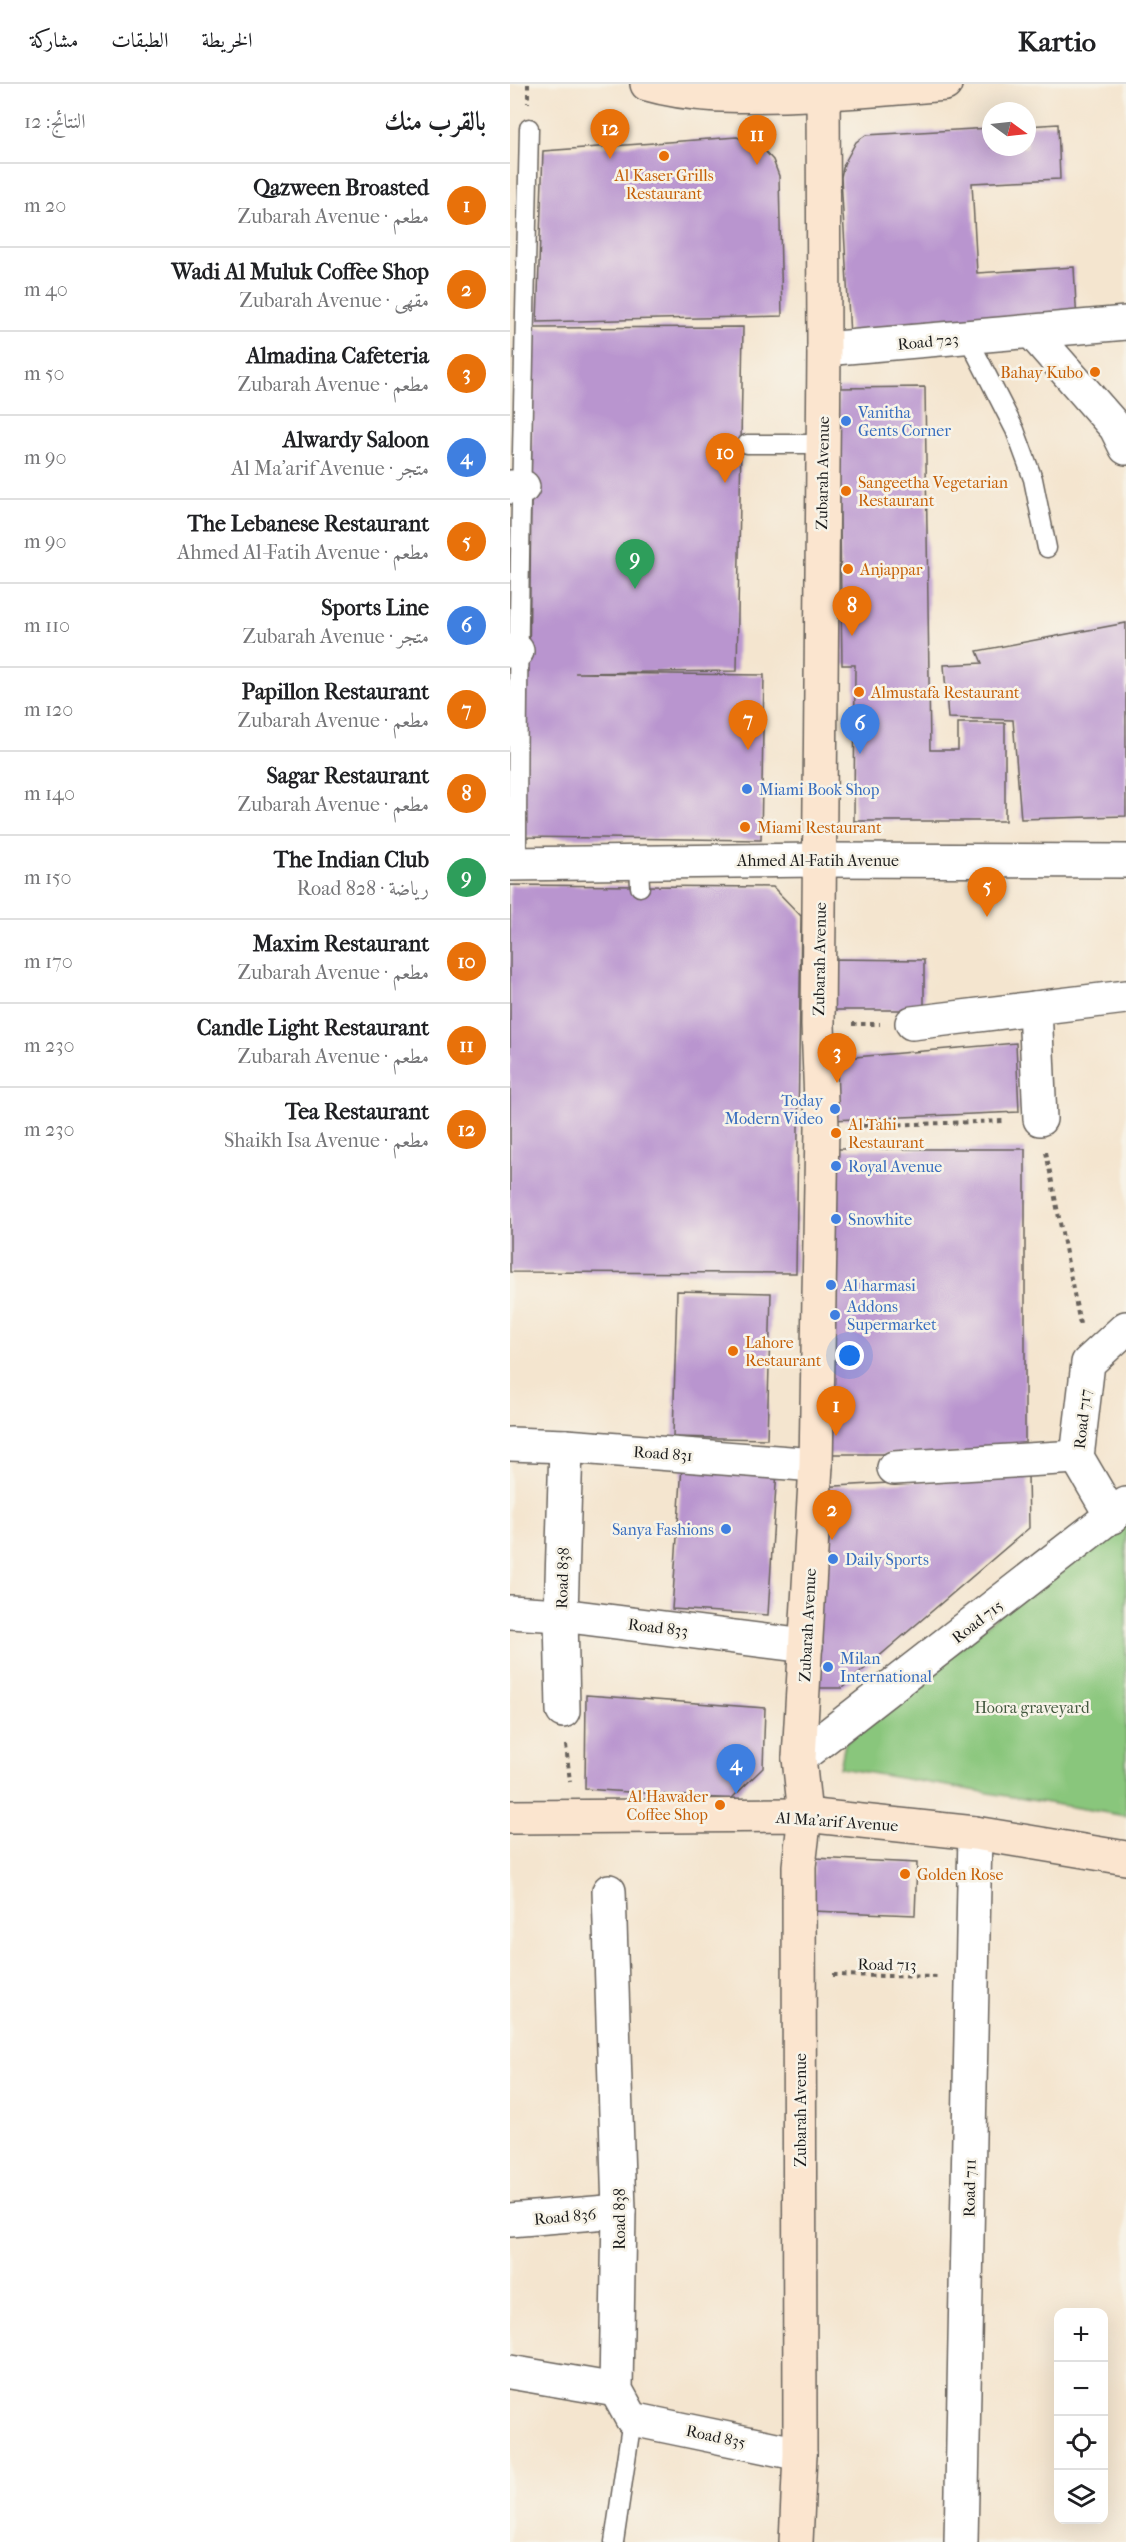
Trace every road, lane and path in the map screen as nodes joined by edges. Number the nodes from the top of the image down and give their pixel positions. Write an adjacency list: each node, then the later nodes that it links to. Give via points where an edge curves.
1 (647, 84): 3 (street, via 677,93 736,96)
2 (945, 84): 3 (street)
3 (823, 89): 8 (street, Zubarah Avenue)
4 (529, 128): 12 (lane)
5 (1126, 323): 6 (street, Road 723)
6 (1032, 332): 7 (street, Road 723); 9 (street)
7 (968, 338): 8 (street, Road 723); 13 (lane, via 1015,430 1033,478)
8 (824, 349): 11 (street, Zubarah Avenue)
9 (1123, 434)
10 (747, 444): 11 (lane)
11 (822, 444): 15 (street, Zubarah Avenue)
12 (517, 487): 14 (lane)
13 (1047, 548)
14 (513, 651): 17 (lane)
15 (819, 860): 16 (street, Ahmed Al-Fatih Avenue); 17 (street, Ahmed Al-Fatih Avenue, via 639,875); 21 (street, Zubarah Avenue)
16 (1126, 861)
17 (513, 864)
18 (1126, 997): 19 (street)
19 (1035, 1008): 20 (street); 22 (street)
20 (912, 1023): 21 (path)
21 (818, 1025): 23 (street, Zubarah Avenue)
22 (1040, 1119): 23 (path); 25 (path)
23 (822, 1127): 29 (street, Zubarah Avenue)
24 (1126, 1328): 25 (street)
25 (1088, 1363): 28 (street, Road 717)
26 (510, 1444): 27 (street, Road 831)
27 (566, 1446): 29 (street, Road 831); 33 (street, Road 838)
28 (1077, 1457): 30 (street); 31 (street, Road 717)
29 (816, 1465): 34 (street, Zubarah Avenue)
30 (894, 1468)
31 (1119, 1511): 36 (street, Road 715)
32 (510, 1612): 33 (street, Road 833)
33 (561, 1615): 34 (street, Road 833); 35 (street, Road 838)
34 (806, 1646): 36 (street, Zubarah Avenue)
35 (563, 1711): 39 (path)
36 (799, 1758): 37 (street, Zubarah Avenue)
37 (805, 1815): 39 (street, Al Ma'arif Avenue); 40 (street, Al Ma'arif Avenue); 43 (street, Zubarah Avenue, via 799,1866)
38 (510, 1817): 39 (street, Al Ma'arif Avenue)
39 (573, 1818)
40 (975, 1833): 41 (street, Al Ma'arif Avenue); 44 (street, Road 711)
41 (1126, 1858)
42 (609, 1891): 45 (street, Road 838)
43 (801, 1974): 44 (path, Road 713); 50 (street, Zubarah Avenue)
44 (973, 1978): 53 (street, Road 711)
45 (620, 2211): 46 (street, Road 836); 48 (street, Road 838)
46 (510, 2220)
47 (510, 2372): 48 (street)
48 (616, 2390): 49 (street)
49 (633, 2419): 50 (street, Road 835); 51 (lane)
50 (800, 2454): 52 (street, Zubarah Avenue)
51 (614, 2542)
52 (796, 2542)
53 (961, 2542)

